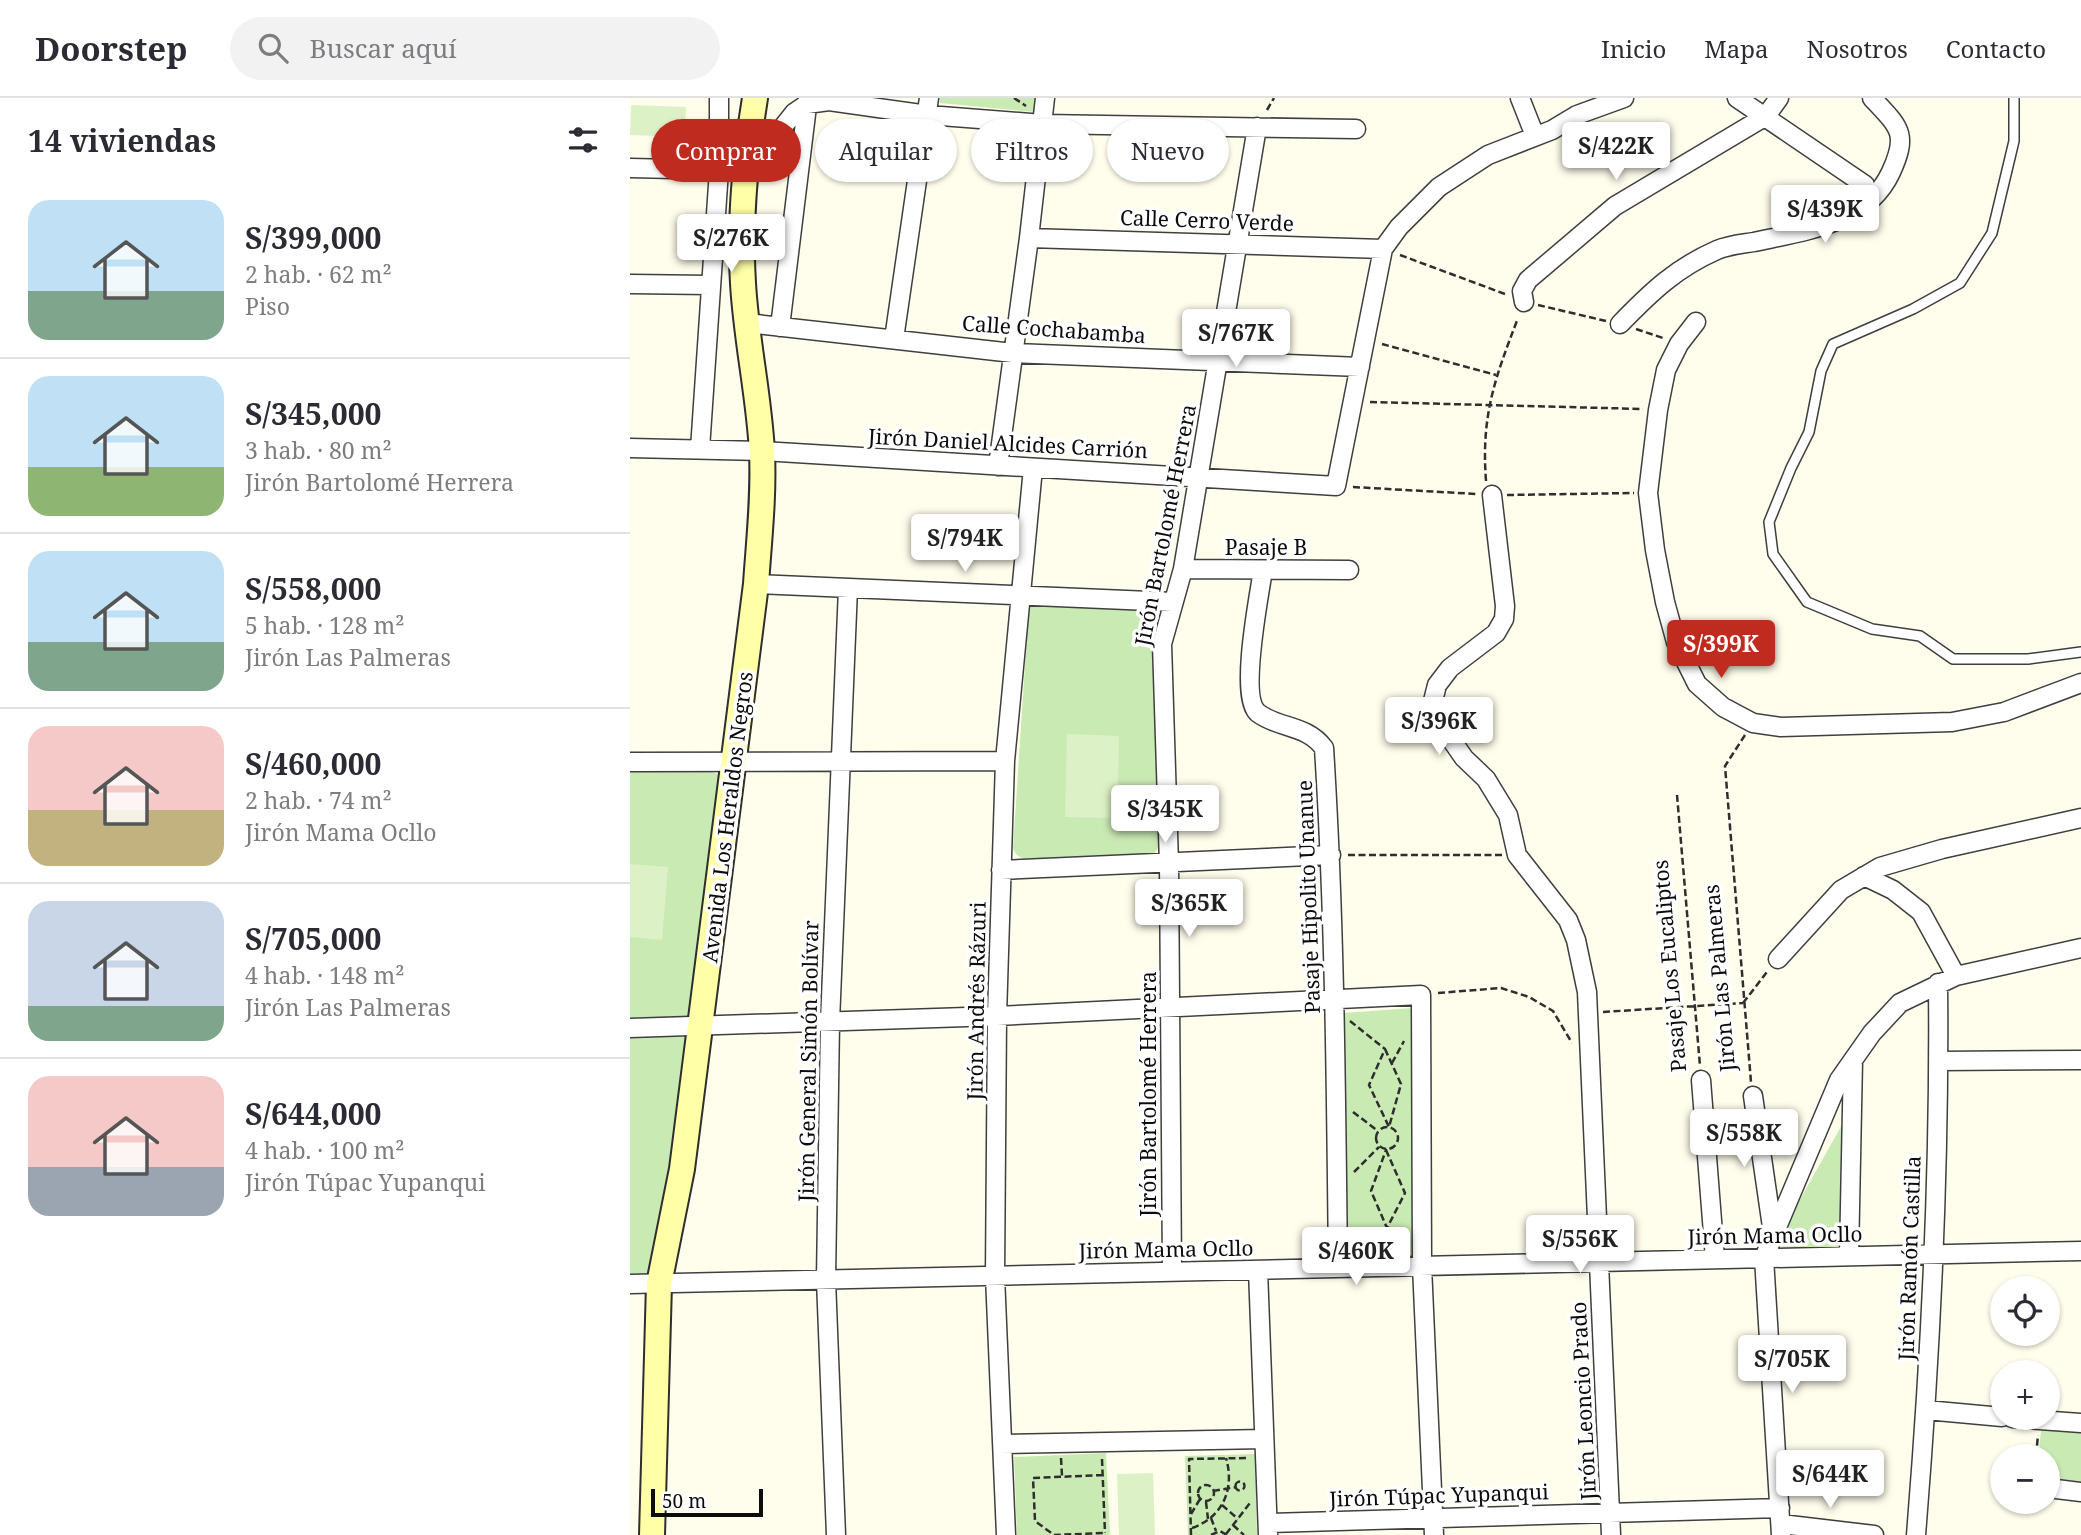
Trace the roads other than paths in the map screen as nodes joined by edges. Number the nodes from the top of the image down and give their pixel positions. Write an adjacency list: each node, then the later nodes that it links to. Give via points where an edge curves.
1 (719, 98): 14 (street)
2 (755, 98): 15 (street, Avenida Los Heraldos Negros)
3 (1520, 98): 19 (street)
4 (1624, 98): 11 (street)
5 (1737, 98): 13 (street)
6 (1779, 98): 13 (street)
7 (1872, 98): 33 (street, via 1901,136 1896,162 1871,202 1807,231 1721,248 1688,264 1660,283)
8 (2014, 98): 53 (lane, via 2014,141 1993,233 1960,284 1833,344 1821,371 1809,432 1769,522 1773,554 1807,602 1872,629 1920,636 1953,659 2028,659)
9 (808, 101): 10 (street); 16 (street); 34 (street)
10 (928, 107): 12 (street); 35 (street)
11 (1580, 107): 19 (street)
12 (1041, 111): 17 (street); 25 (street)
13 (1766, 116): 24 (street); 30 (street, via 1615,206 1528,280 1522,290)
14 (719, 119)
15 (752, 119)
16 (789, 119)
17 (1257, 127): 18 (street); 26 (street, Jirón Bartolomé Herrera)
18 (1356, 129)
19 (1535, 136): 27 (street, via 1488,155 1439,187)
20 (630, 168): 21 (street)
21 (651, 168)
22 (718, 182): 29 (street)
23 (743, 182): 32 (street, Avenida Los Heraldos Negros, via 741,242)
24 (1865, 185)
25 (1029, 238): 26 (street, Calle Cerro Verde); 36 (street)
26 (1237, 243): 27 (street, Calle Cerro Verde); 37 (street, Jirón Bartolomé Herrera)
27 (1383, 249): 38 (street)
28 (630, 284): 29 (street)
29 (710, 285): 40 (street)
30 (1524, 302)
31 (1696, 322): 54 (street, via 1667,370 1648,493 1665,601 1676,642 1697,684 1723,707 1754,723 1782,727 1952,722 2004,712)
32 (747, 323): 34 (street, Calle Cochabamba); 41 (street, Avenida Los Heraldos Negros)
33 (1620, 324)
34 (780, 327): 35 (street, Calle Cochabamba)
35 (894, 339): 36 (street, Calle Cochabamba)
36 (1013, 353): 37 (street, Calle Cochabamba); 42 (street)
37 (1217, 361): 38 (street, Calle Cochabamba); 44 (street, Jirón Bartolomé Herrera)
38 (1360, 367): 44 (street, Jirón Daniel Alcides Carrión, via 1336,486)
39 (630, 448): 40 (street, Jirón Daniel Alcides Carrión)
40 (700, 449): 41 (street, Jirón Daniel Alcides Carrión)
41 (762, 451): 42 (street, Jirón Daniel Alcides Carrión); 49 (street, Avenida Los Heraldos Negros)
42 (998, 466): 43 (street, Jirón Daniel Alcides Carrión)
43 (1033, 468): 44 (street, Jirón Daniel Alcides Carrión); 51 (street, Jirón Andrés Rázuri)
44 (1198, 478): 46 (street, Jirón Bartolomé Herrera)
45 (1492, 495): 85 (street, Jirón Leoncio Prado, via 1504,618 1496,633 1450,668 1437,684 1433,701 1439,722 1464,758 1486,779 1508,815 1517,855 1568,920 1576,940 1587,992)
46 (1183, 569): 47 (street, Pasaje B); 52 (street, Jirón Bartolomé Herrera)
47 (1263, 570): 48 (street, Pasaje B); 60 (street, Pasaje Hipolito Unanue, via 1252,643 1252,706 1259,714 1316,737 1324,748)
48 (1349, 570)
49 (756, 584): 50 (street); 58 (street, Avenida Los Heraldos Negros)
50 (848, 588): 51 (street); 55 (street, Jirón General Simón Bolívar)
51 (1021, 595): 52 (street); 56 (street, Jirón Andrés Rázuri)
52 (1173, 602): 61 (street, Jirón Bartolomé Herrera, via 1162,645)
53 (2081, 652)
54 (2081, 683)
55 (840, 761): 56 (street); 58 (street); 71 (street, Jirón General Simón Bolívar)
56 (1005, 761): 62 (street, Jirón Andrés Rázuri)
57 (630, 762): 58 (street)
58 (735, 762): 72 (street, Avenida Los Heraldos Negros)
59 (2081, 818): 63 (street, via 1942,849 1880,867)
60 (1331, 855): 61 (street); 68 (street, Pasaje Hipolito Unanue)
61 (1169, 864): 62 (street); 69 (street, Jirón Bartolomé Herrera)
62 (1001, 870): 70 (street, Jirón Andrés Rázuri)
63 (1864, 877): 65 (street, via 1841,891); 66 (street, via 1893,890 1921,912)
64 (2081, 948): 66 (street)
65 (1778, 960)
66 (1956, 976): 67 (street)
67 (1938, 983): 74 (street, via 1900,1003); 76 (street, Jirón Ramón Castilla)
68 (1335, 1000): 69 (street); 86 (street, via 1422,995); 87 (street, Pasaje Hipolito Unanue)
69 (1170, 1008): 70 (street); 89 (street, Jirón Bartolomé Herrera)
70 (997, 1016): 71 (street); 90 (street, Jirón Andrés Rázuri)
71 (830, 1021): 72 (street); 91 (street, Jirón General Simón Bolívar)
72 (700, 1026): 73 (street); 93 (street, Avenida Los Heraldos Negros, via 682,1169)
73 (630, 1028)
74 (1853, 1060): 79 (street, via 1839,1080); 82 (street)
75 (2081, 1060): 76 (street)
76 (1939, 1061): 81 (street, Jirón Ramón Castilla)
77 (1701, 1080): 84 (street, Pasaje Los Eucaliptos)
78 (1753, 1096): 79 (street, Jirón Las Palmeras)
79 (1773, 1237): 83 (street)
80 (2081, 1251): 81 (street, Jirón Mama Ocllo)
81 (1933, 1254): 82 (street, Jirón Mama Ocllo); 94 (street, Jirón Ramón Castilla)
82 (1849, 1256): 83 (street, Jirón Mama Ocllo)
83 (1763, 1258): 84 (street, Jirón Mama Ocllo); 103 (street)
84 (1715, 1259): 85 (street, Jirón Mama Ocllo)
85 (1599, 1262): 86 (street, Jirón Mama Ocllo); 102 (street, Jirón Leoncio Prado)
86 (1423, 1266): 87 (street, Jirón Mama Ocllo); 104 (street)
87 (1338, 1268): 88 (street, Jirón Mama Ocllo)
88 (1258, 1270): 89 (street, Jirón Mama Ocllo); 98 (street)
89 (1172, 1272): 90 (street, Jirón Mama Ocllo)
90 (995, 1276): 91 (street, Jirón Mama Ocllo); 99 (street, Jirón Andrés Rázuri)
91 (826, 1280): 93 (street, Jirón Mama Ocllo); 107 (street, Jirón General Simón Bolívar)
92 (630, 1284): 93 (street, Jirón Mama Ocllo)
93 (659, 1284): 106 (street, Avenida Los Heraldos Negros)
94 (1926, 1410): 95 (street); 111 (street, Jirón Ramón Castilla)
95 (1990, 1416)
96 (2060, 1421): 97 (street)
97 (2081, 1423)
98 (1264, 1439): 99 (street); 105 (street)
99 (1002, 1444): 108 (street, Jirón Andrés Rázuri)
100 (2060, 1489): 101 (street)
101 (2081, 1492)
102 (1611, 1513): 103 (street, Jirón Túpac Yupanqui); 104 (street, Jirón Túpac Yupanqui); 109 (street, Jirón Leoncio Prado)
103 (1781, 1522): 110 (street, Jirón Túpac Yupanqui)
104 (1433, 1526): 105 (street, Jirón Túpac Yupanqui)
105 (1268, 1529)
106 (652, 1535)
107 (836, 1535)
108 (1006, 1535)
109 (1611, 1535)
110 (1874, 1535)
111 (1916, 1535)

